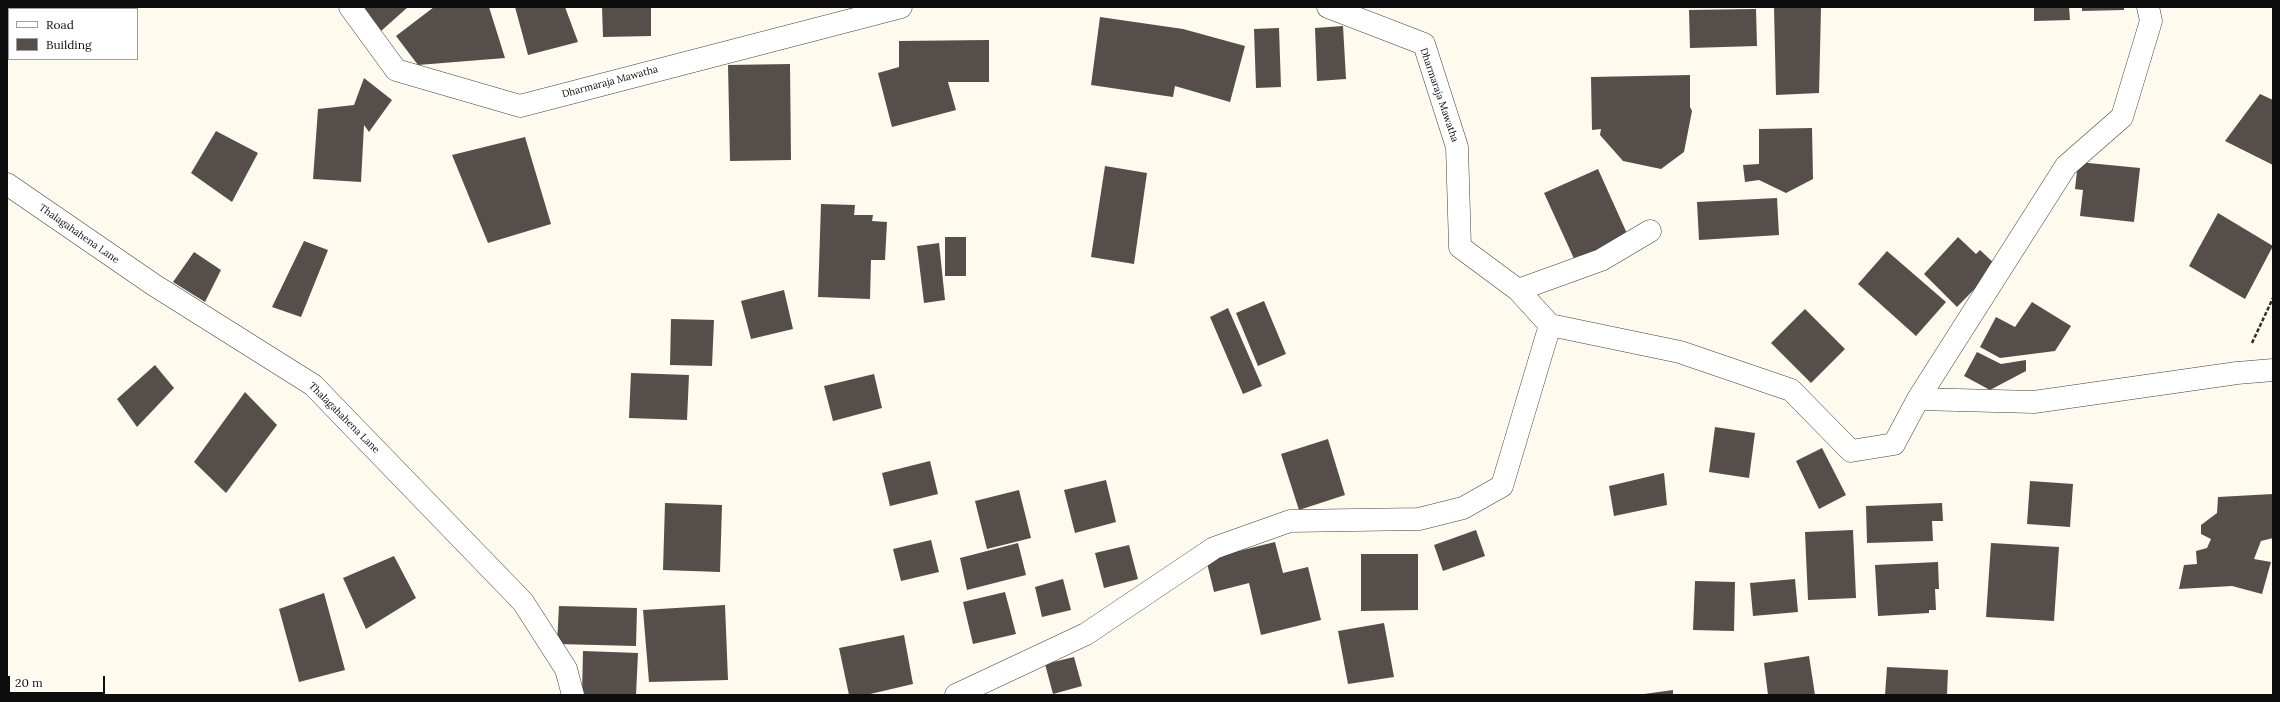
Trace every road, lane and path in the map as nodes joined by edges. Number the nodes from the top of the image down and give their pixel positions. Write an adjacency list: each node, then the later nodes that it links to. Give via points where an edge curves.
1 (350, 7): 2 (street, Dharmaraja Mawatha, via 396,70 520,106)
2 (901, 7)
3 (1328, 7): 7 (street, Dharmaraja Mawatha, via 1424,44 1457,147 1460,247)
4 (2148, 7): 12 (street, via 2151,21 2122,117 2066,166)
5 (7, 184): 13 (street, Thalagahahena Lane, via 154,285 313,385 524,602 566,669)
6 (1650, 231): 7 (street, via 1601,260)
7 (1518, 290): 9 (street, Dharmaraja Mawatha)
8 (2273, 298): 11 (path)
9 (1550, 325): 12 (street, via 1680,352 1791,390 1851,451 1894,444); 14 (street, via 1502,486 1463,508 1418,519 1290,521 1214,548 1086,634)
10 (2273, 370): 11 (street)
11 (2237, 373): 12 (street, via 2034,402)
12 (1918, 399)
13 (573, 695)
14 (956, 695)

